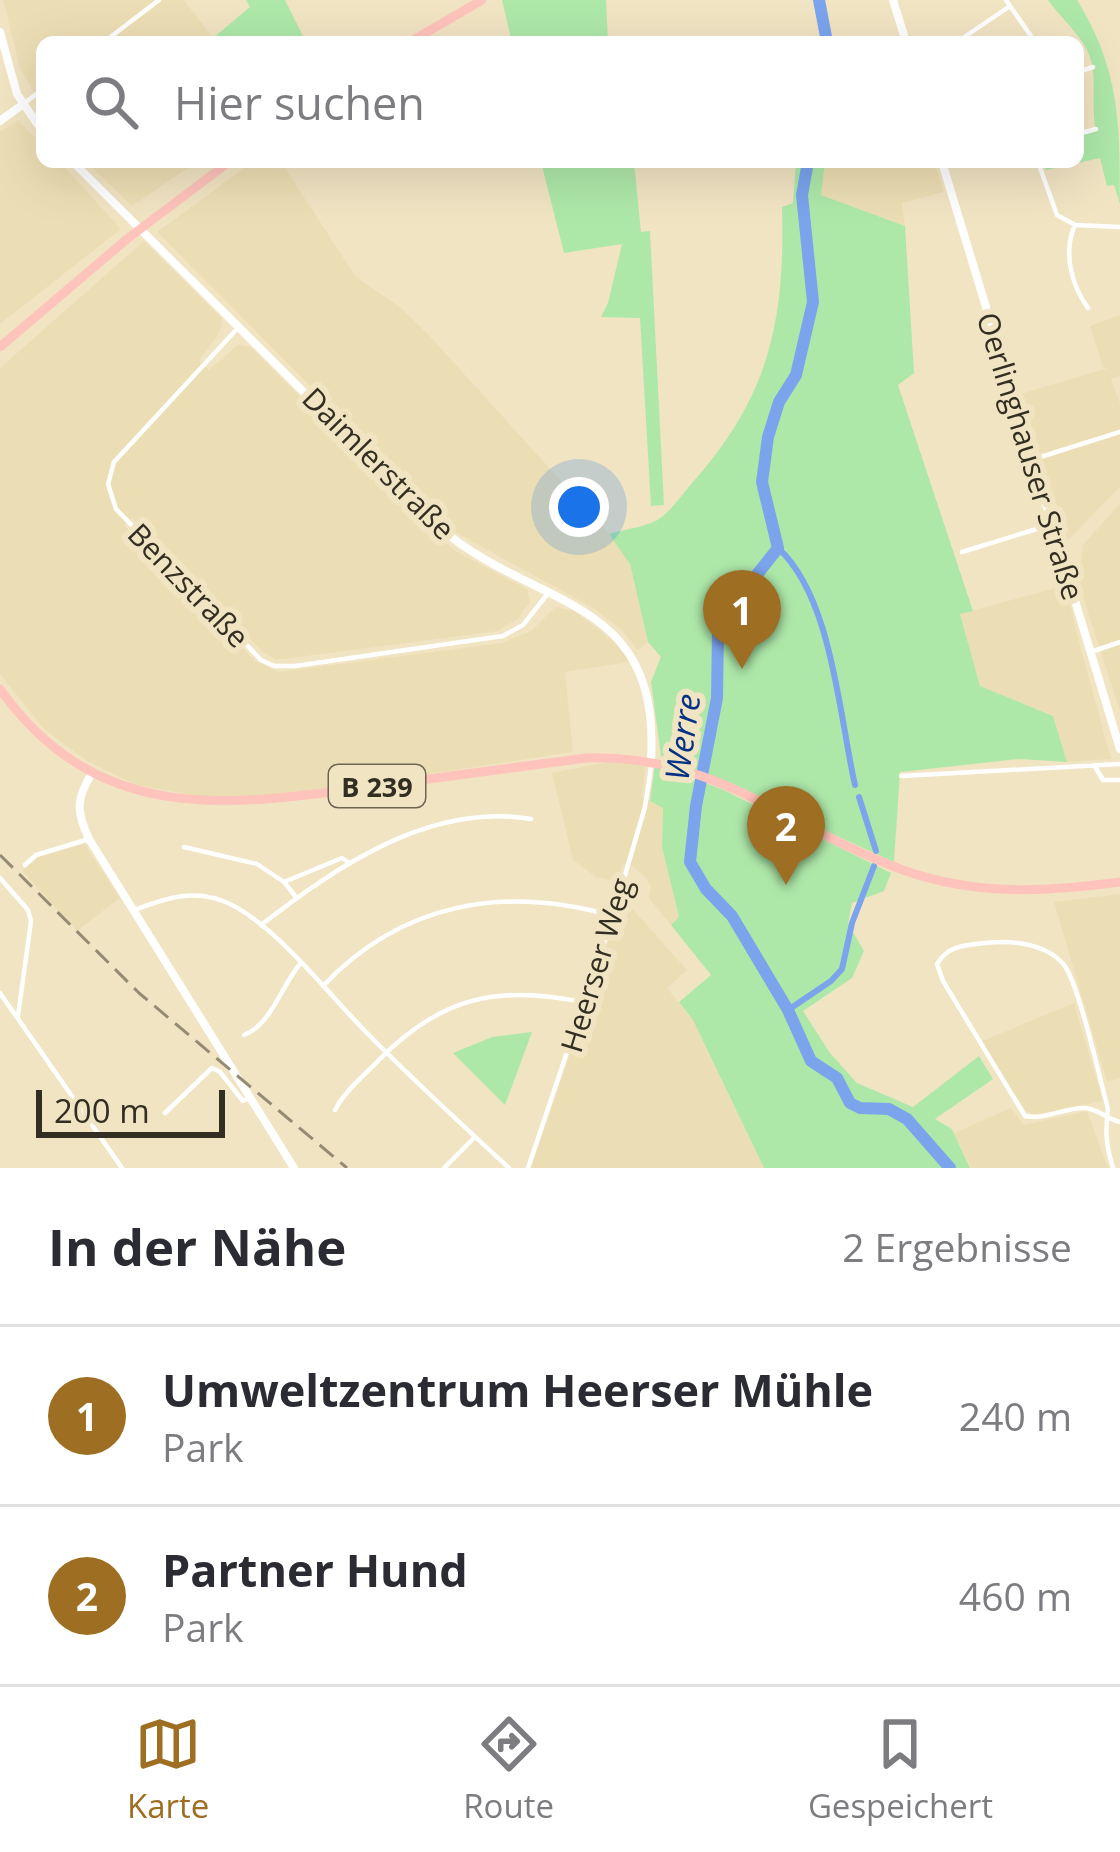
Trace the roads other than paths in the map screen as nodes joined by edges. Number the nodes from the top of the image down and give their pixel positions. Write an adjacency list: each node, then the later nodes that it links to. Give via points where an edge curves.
1 (159, 0): 6 (street)
2 (482, 0): 7 (main road)
3 (893, 0): 8 (street)
4 (1008, 3): 9 (street); 10 (street)
5 (0, 32): 14 (street)
6 (112, 36)
7 (420, 36)
8 (904, 36)
9 (965, 36)
10 (1031, 36)
11 (1093, 68): 12 (street)
12 (1084, 70)
13 (36, 94): 14 (street)
14 (22, 105): 15 (street); 16 (street)
15 (0, 121)
16 (36, 123)
17 (1096, 129): 18 (street)
18 (1084, 132)
19 (79, 168): 26 (street, Daimlerstraße)
20 (221, 168): 27 (main road)
21 (944, 168): 29 (street, Oerlinghauser Straße)
22 (1040, 168): 23 (street, via 1052,208)
23 (1075, 225): 24 (street); 25 (street, via 1067,248)
24 (1120, 227)
25 (1088, 308)
26 (240, 326): 32 (street, Daimlerstraße, via 453,540); 32 (street, Benzstraße, via 114,462 107,484 116,509 261,660 295,667 502,636 524,625)
27 (0, 346)
28 (1120, 432): 29 (street)
29 (1033, 460): 30 (street, Oerlinghauser Straße)
30 (1053, 524): 31 (street); 34 (street, Oerlinghauser Straße)
31 (962, 552)
32 (549, 592): 37 (street, Daimlerstraße, via 606,627 637,665)
33 (1120, 643): 34 (street)
34 (1091, 652): 36 (street, Oerlinghauser Straße)
35 (0, 689): 40 (main road, B 239, via 42,738)
36 (1120, 749)
37 (651, 760): 40 (main road, B 239, via 586,758 236,803 168,798); 50 (main road, B 239, via 720,782 876,859 938,880 1008,892); 53 (street, Heerser Weg)
38 (1120, 764): 39 (street)
39 (1094, 765): 41 (street); 42 (street, via 1107,782)
40 (92, 772): 44 (street, via 77,798)
41 (901, 776)
42 (1120, 780)
43 (531, 819): 46 (street, via 442,824)
44 (89, 839): 47 (street); 52 (street)
45 (184, 847): 49 (street, via 257,864)
46 (348, 862): 49 (street); 51 (street)
47 (25, 865)
48 (0, 878): 59 (street, via 31,921)
49 (284, 881): 51 (street)
50 (1120, 882)
51 (296, 898): 54 (street)
52 (134, 910): 54 (street, via 193,893); 62 (street)
53 (613, 916): 56 (street, via 524,898 460,906 385,937); 58 (street, Heerser Weg)
54 (261, 925): 55 (street)
55 (300, 964): 56 (street); 60 (street)
56 (322, 986): 61 (street)
57 (0, 993): 59 (street)
58 (586, 1003): 61 (street, via 512,992 482,996 446,1008); 72 (street, Heerser Weg)
59 (18, 1018): 68 (street)
60 (244, 1034)
61 (386, 1052): 63 (street); 67 (street)
62 (251, 1098): 64 (street, via 243,1101 212,1068); 69 (street)
63 (335, 1110)
64 (165, 1113)
65 (1107, 1119): 65 (street, via 1065,966 1011,942 943,953 943,982 1025,1116 1083,1108); 66 (street); 73 (street)
66 (1120, 1122)
67 (475, 1136): 70 (street); 71 (street)
68 (122, 1168)
69 (294, 1168)
70 (444, 1168)
71 (509, 1168)
72 (528, 1168)
73 (1113, 1168)

